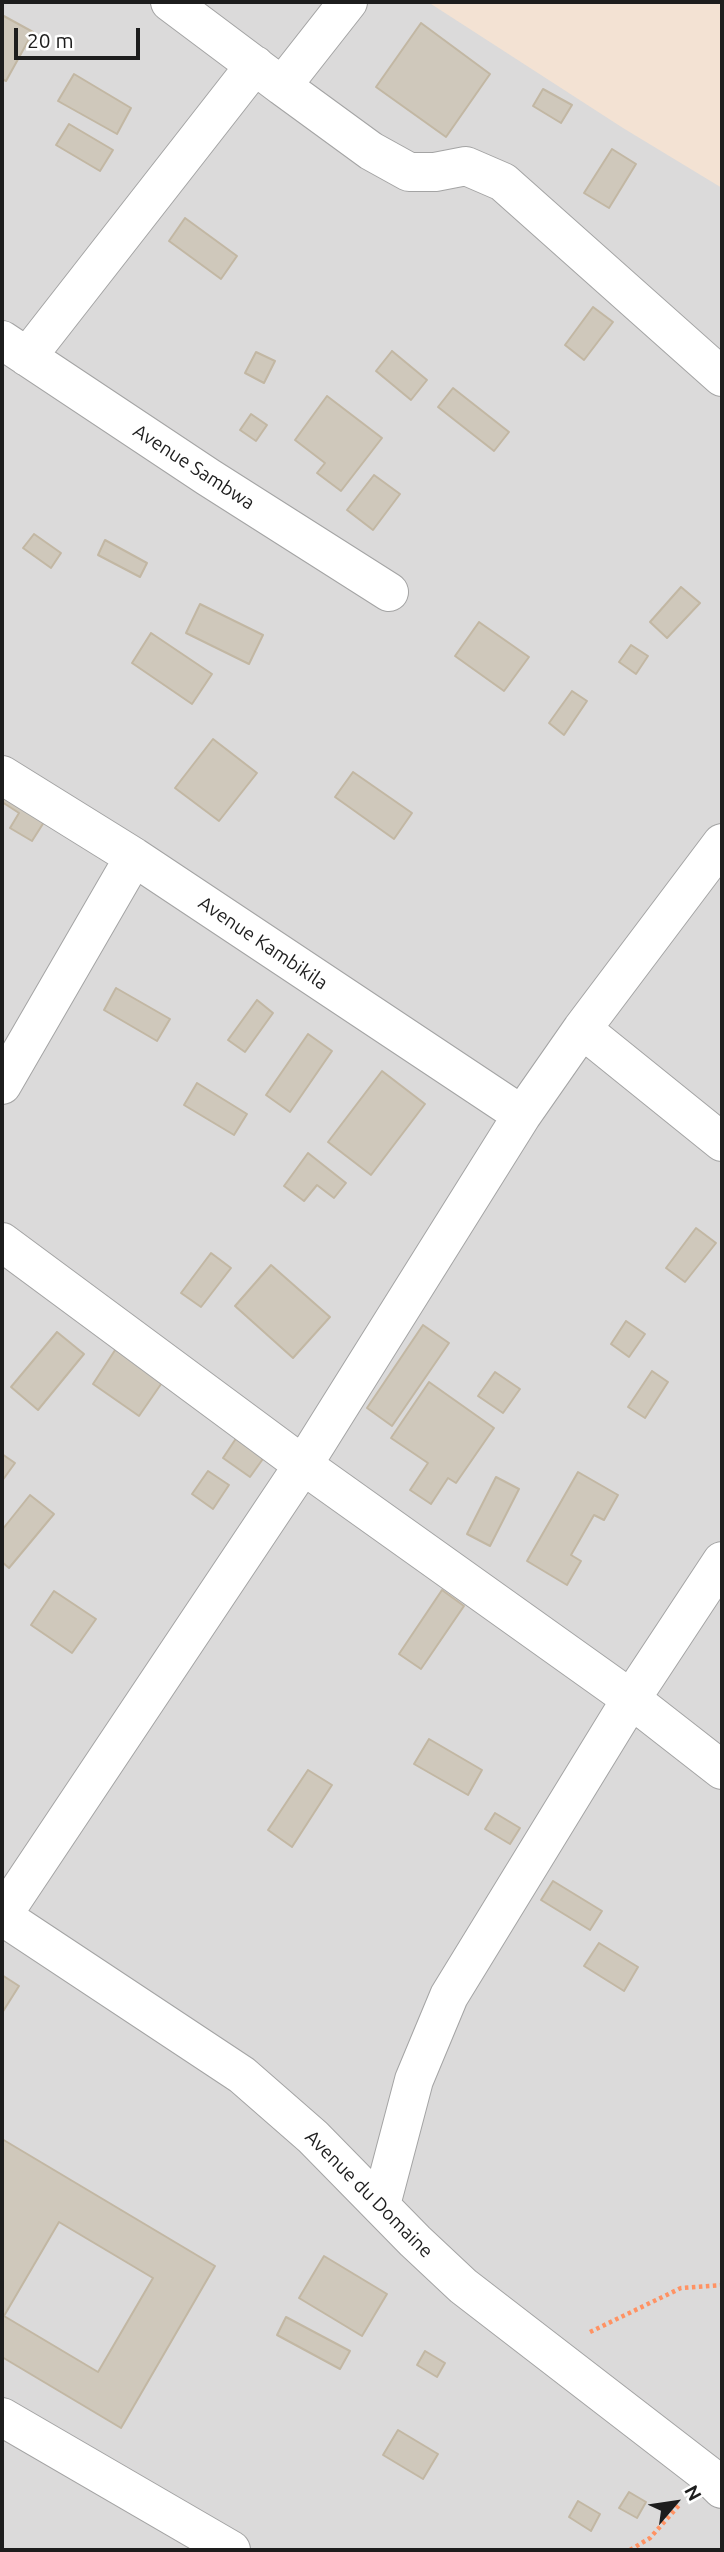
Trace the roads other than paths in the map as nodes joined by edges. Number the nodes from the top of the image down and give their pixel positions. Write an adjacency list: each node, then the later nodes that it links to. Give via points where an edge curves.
1 (170, 2): 3 (street)
2 (348, 2): 3 (street)
3 (269, 76): 4 (street); 5 (street, via 371,151 408,172 466,166 503,183)
4 (14, 348): 6 (street, Avenue Sambwa)
5 (722, 377)
6 (388, 592)
7 (2, 775): 9 (street, Avenue Kambikila)
8 (722, 843): 10 (street)
9 (134, 857): 11 (street); 12 (street, Avenue Kambikila)
10 (582, 1029): 12 (street); 13 (street)
11 (2, 1085)
12 (522, 1115): 15 (street)
13 (722, 1142)
14 (2, 1242): 15 (street)
15 (303, 1465): 17 (street); 19 (street)
16 (722, 1561): 17 (street)
17 (631, 1699): 18 (street); 20 (street, via 449,1996 414,2080)
18 (722, 1770)
19 (2, 1916): 20 (street, Avenue du Domaine, via 242,2076 313,2137)
20 (381, 2205): 22 (street, Avenue du Domaine, via 463,2286)
21 (2, 2417): 23 (street)
22 (715, 2482)
23 (231, 2550)

